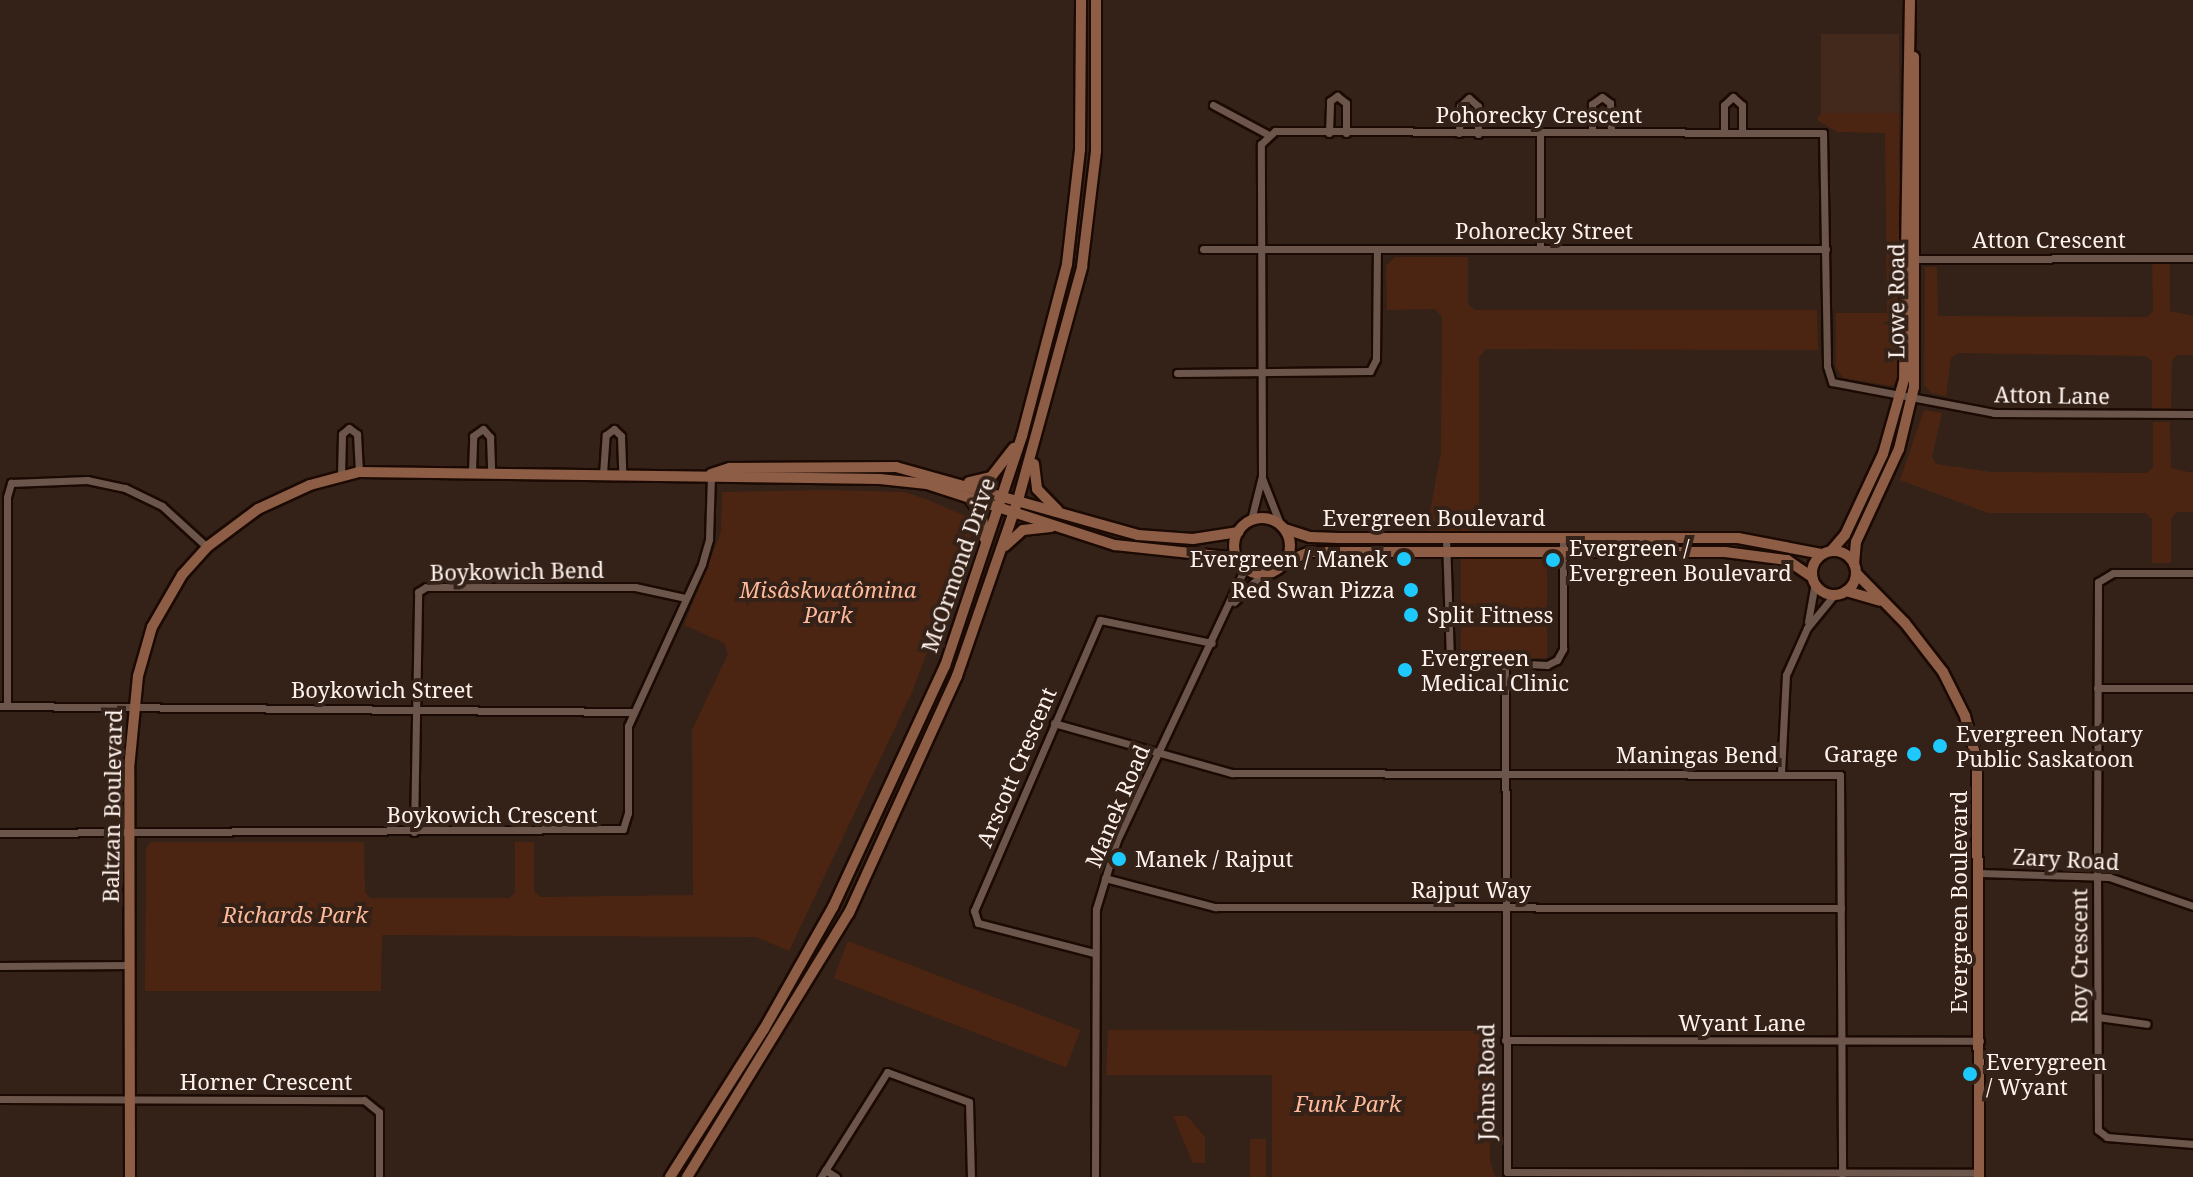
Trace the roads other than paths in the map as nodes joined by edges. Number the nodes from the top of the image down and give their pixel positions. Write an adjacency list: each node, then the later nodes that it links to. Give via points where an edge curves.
1 (1081, 0): 26 (street, McOrmond Drive, via 1080,150 1067,264)
2 (1096, 0): 27 (street, McOrmond Drive, via 1096,151 1082,267)
3 (1910, 0): 21 (street, Lowe Road)
4 (1213, 105): 13 (street)
5 (1592, 132): 6 (street, Pohorecky Crescent); 6 (street, via 1592,104 1602,97 1610,103); 12 (street, Pohorecky Crescent)
6 (1611, 132): 7 (street, Pohorecky Crescent)
7 (1724, 132): 8 (street, Pohorecky Crescent); 8 (street, via 1724,105 1733,97 1742,105)
8 (1742, 132): 19 (street, Pohorecky Crescent, via 1824,134)
9 (1329, 133): 10 (street, Pohorecky Crescent); 10 (street, via 1330,101 1337,96 1346,103); 13 (street, Pohorecky Crescent)
10 (1346, 133): 11 (street, Pohorecky Crescent)
11 (1459, 133): 14 (street, Pohorecky Crescent); 14 (street, via 1461,102 1469,98 1478,106)
12 (1540, 133): 14 (street, Pohorecky Crescent); 15 (street)
13 (1267, 134): 17 (street, via 1261,144)
14 (1478, 134)
15 (1540, 248): 18 (street, Pohorecky Street); 19 (street, Pohorecky Street)
16 (1203, 249): 17 (street, Pohorecky Street)
17 (1262, 249): 18 (street, Pohorecky Street); 23 (street)
18 (1377, 249): 23 (street, via 1373,369)
19 (1826, 249): 24 (street, Pohorecky Crescent, via 1829,379)
20 (2193, 258): 21 (street, Atton Crescent)
21 (1910, 259): 24 (street, Lowe Road)
22 (1177, 373): 23 (street)
23 (1262, 373): 35 (street)
24 (1906, 398): 25 (street, Atton Lane, via 2011,414); 51 (street, Lowe Road, via 1845,535); 56 (street, Lowe Road, via 1899,449 1856,542)
25 (2193, 414)
26 (1022, 436): 36 (street, via 998,471); 38 (street, McOrmond Drive)
27 (1034, 450): 39 (street, McOrmond Drive); 40 (street, via 1037,489)
28 (359, 472): 29 (street, Baltzan Boulevard); 34 (street, Baltzan Boulevard); 34 (street, via 357,434 349,428 342,434)
29 (472, 472): 30 (street, Baltzan Boulevard); 30 (street, via 473,436 483,429 490,437)
30 (491, 472): 31 (street, Baltzan Boulevard)
31 (603, 474): 32 (street, Baltzan Boulevard); 32 (street, via 606,435 614,429 621,436)
32 (622, 474): 33 (street, Baltzan Boulevard)
33 (711, 474): 36 (street, Baltzan Boulevard, via 730,468 878,466); 37 (street, Baltzan Boulevard, via 731,480 896,480); 61 (street, Boykowich Crescent, via 709,539)
34 (341, 476): 48 (street, Baltzan Boulevard, via 258,509)
35 (1262, 476): 41 (street); 42 (street)
36 (963, 482): 38 (street, Baltzan Boulevard)
37 (970, 498): 38 (street, Baltzan Boulevard); 47 (street, via 982,516)
38 (1001, 501): 39 (street, Baltzan Boulevard); 47 (street, McOrmond Drive)
39 (1016, 506): 40 (street, Baltzan Boulevard); 43 (street); 52 (street, McOrmond Drive)
40 (1064, 515): 44 (street, via 1157,537 1193,539)
41 (1251, 520): 42 (street); 44 (street)
42 (1282, 526): 45 (street, Evergreen Boulevard, via 1310,537); 54 (street, via 1291,545)
43 (1058, 527): 52 (street, via 1023,530); 53 (street, via 1129,548)
44 (1238, 532): 53 (street)
45 (1446, 539): 46 (street, Evergreen Boulevard); 49 (street)
46 (1563, 539): 50 (street); 51 (street, Evergreen Boulevard, via 1738,538)
47 (985, 545): 102 (street, McOrmond Drive, via 945,666 833,907)
48 (207, 547): 69 (street, via 162,506 125,488 87,480 11,483); 70 (street, Baltzan Boulevard, via 182,575 152,627)
49 (1446, 552): 50 (street, Evergreen Boulevard); 54 (street, Evergreen Boulevard, via 1310,552); 66 (street, via 1447,655 1460,664)
50 (1563, 552): 59 (street, Evergreen Boulevard, via 1745,552 1801,565); 66 (street, via 1561,655 1547,665)
51 (1827, 553): 56 (street, Evergreen Boulevard, via 1845,554); 59 (street, Lowe Road)
52 (997, 558): 103 (street, McOrmond Drive, via 957,676 849,913)
53 (1237, 558): 55 (street)
54 (1285, 562): 58 (street)
55 (1245, 568): 58 (street); 63 (street, Manek Road)
56 (1855, 568): 60 (street, Lowe Road); 62 (street, Evergreen Boulevard)
57 (2193, 573): 67 (street, via 2101,577)
58 (1262, 574): 63 (street, Manek Road)
59 (1814, 581): 60 (street, Evergreen Boulevard); 64 (street)
60 (1839, 593): 62 (street, Evergreen Boulevard, via 1855,591); 64 (street)
61 (685, 598): 71 (street, Boykowich Bend, via 635,587 426,587 418,592 414,608); 72 (street, Boykowich Crescent)
62 (1888, 606): 80 (street, Evergreen Boulevard, via 1926,647 1965,716 1979,787)
63 (1230, 607): 65 (street, Manek Road)
64 (1807, 628): 76 (street, via 1782,693)
65 (1212, 643): 73 (street, Arscott Crescent, via 1100,620); 74 (street, Manek Road)
66 (1505, 665): 75 (street, Johns Road)
67 (2097, 688): 68 (street); 81 (street)
68 (2193, 688)
69 (3, 706): 70 (street, Boykowich Street)
70 (132, 708): 71 (street, Boykowich Street); 77 (street, Baltzan Boulevard)
71 (414, 708): 72 (street, Boykowich Street); 78 (street)
72 (632, 712): 78 (street, Boykowich Crescent, via 623,829)
73 (1054, 723): 74 (street, Maningas Bend); 86 (street, Arscott Crescent, via 973,916 978,923)
74 (1157, 755): 75 (street, Maningas Bend, via 1232,773); 82 (street, Manek Road)
75 (1504, 772): 76 (street, Maningas Bend); 84 (street, Johns Road)
76 (1781, 773): 85 (street, Maningas Bend, via 1840,775)
77 (131, 832): 78 (street, Boykowich Crescent); 79 (street, Boykowich Crescent); 87 (street, Baltzan Boulevard)
78 (414, 832)
79 (0, 833)
80 (1979, 873): 81 (street, Zary Road); 93 (street, Evergreen Boulevard)
81 (2097, 876): 83 (street, Zary Road, via 2147,886); 89 (street, Roy Crescent)
82 (1105, 878): 84 (street, Rajput Way, via 1215,907); 86 (street, Manek Road)
83 (2193, 906)
84 (1504, 907): 85 (street, Rajput Way); 91 (street, Johns Road)
85 (1841, 908): 92 (street, Maningas Bend)
86 (1094, 953): 106 (street, Manek Road)
87 (130, 965): 88 (street); 95 (street, Baltzan Boulevard)
88 (0, 966)
89 (2098, 1017): 90 (street); 96 (street, Roy Crescent, via 2098,1130 2107,1137)
90 (2147, 1024)
91 (1505, 1040): 92 (street, Wyant Lane); 98 (street, Johns Road, via 1507,1172)
92 (1842, 1041): 93 (street, Wyant Lane); 98 (street, Maningas Bend)
93 (1980, 1041): 99 (street, Evergreen Boulevard)
94 (0, 1099): 95 (street)
95 (131, 1099): 100 (street, Baltzan Boulevard); 101 (street, Horner Crescent, via 364,1100 379,1112)
96 (2193, 1144)
97 (823, 1174): 104 (street); 105 (street, via 887,1072 969,1102)
98 (1842, 1174): 99 (street, Johns Road)
99 (1979, 1175)
100 (130, 1177)
101 (379, 1177)
102 (670, 1177)
103 (687, 1177)
104 (836, 1177)
105 (971, 1177)
106 (1095, 1177)

